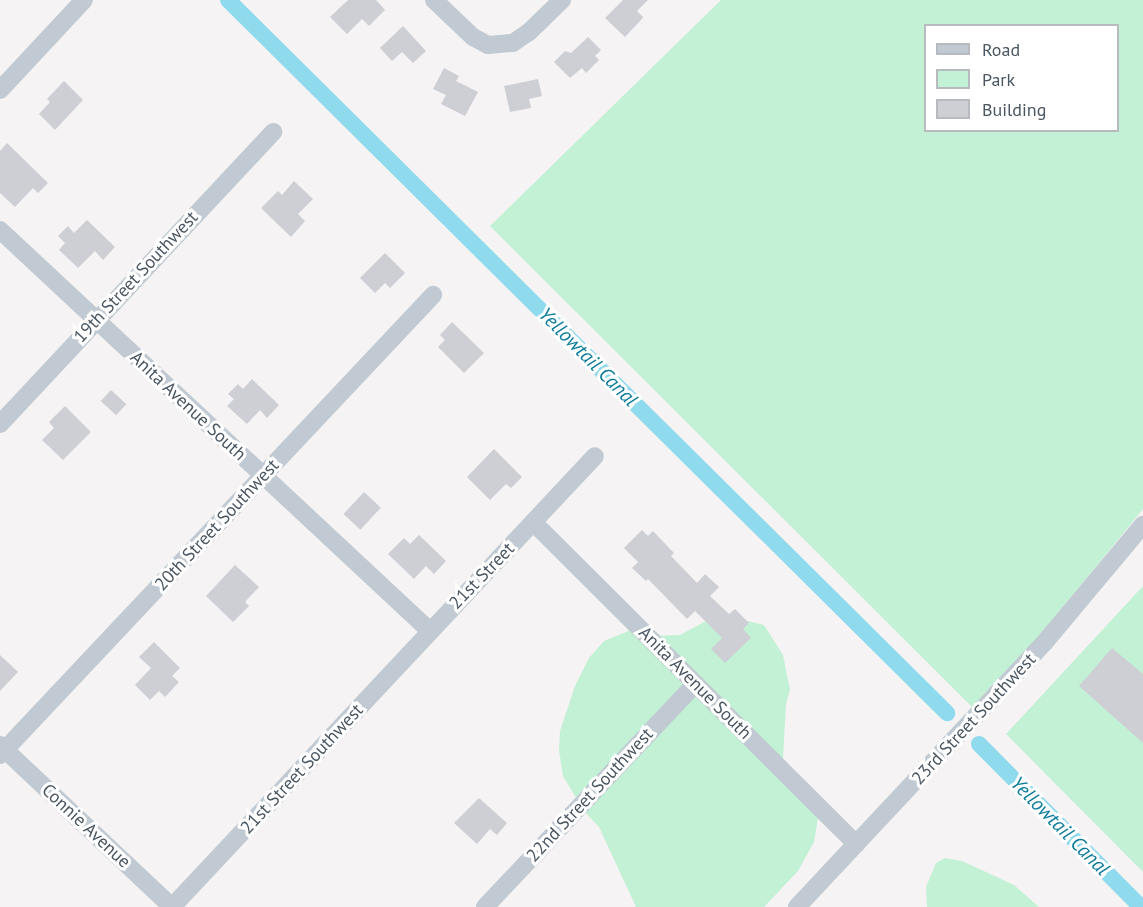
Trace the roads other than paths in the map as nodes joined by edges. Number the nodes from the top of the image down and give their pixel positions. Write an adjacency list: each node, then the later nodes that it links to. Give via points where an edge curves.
1 (84, 0): 4 (street)
2 (434, 0): 3 (street, via 473,37 488,45 513,43)
3 (562, 0)
4 (0, 90)
5 (273, 132): 8 (street, 19th Street Southwest)
6 (0, 230): 8 (street, Anita Avenue South)
7 (433, 295): 11 (street, 20th Street Southwest)
8 (96, 320): 9 (street, 19th Street Southwest); 11 (street, Anita Avenue South)
9 (0, 424)
10 (595, 456): 12 (street)
11 (262, 476): 14 (street, Anita Avenue South); 16 (street, 20th Street Southwest)
12 (534, 523): 14 (street, 21st Street); 15 (street, Anita Avenue South)
13 (1143, 525): 17 (street, 23rd Street Southwest, via 1045,642)
14 (429, 630): 18 (street, 21st Street Southwest)
15 (695, 684): 17 (street, Anita Avenue South); 19 (street, 22nd Street Southwest)
16 (2, 750): 18 (street, Connie Avenue)
17 (856, 844): 20 (street, 23rd Street Southwest)
18 (172, 907)
19 (485, 907)
20 (797, 907)

